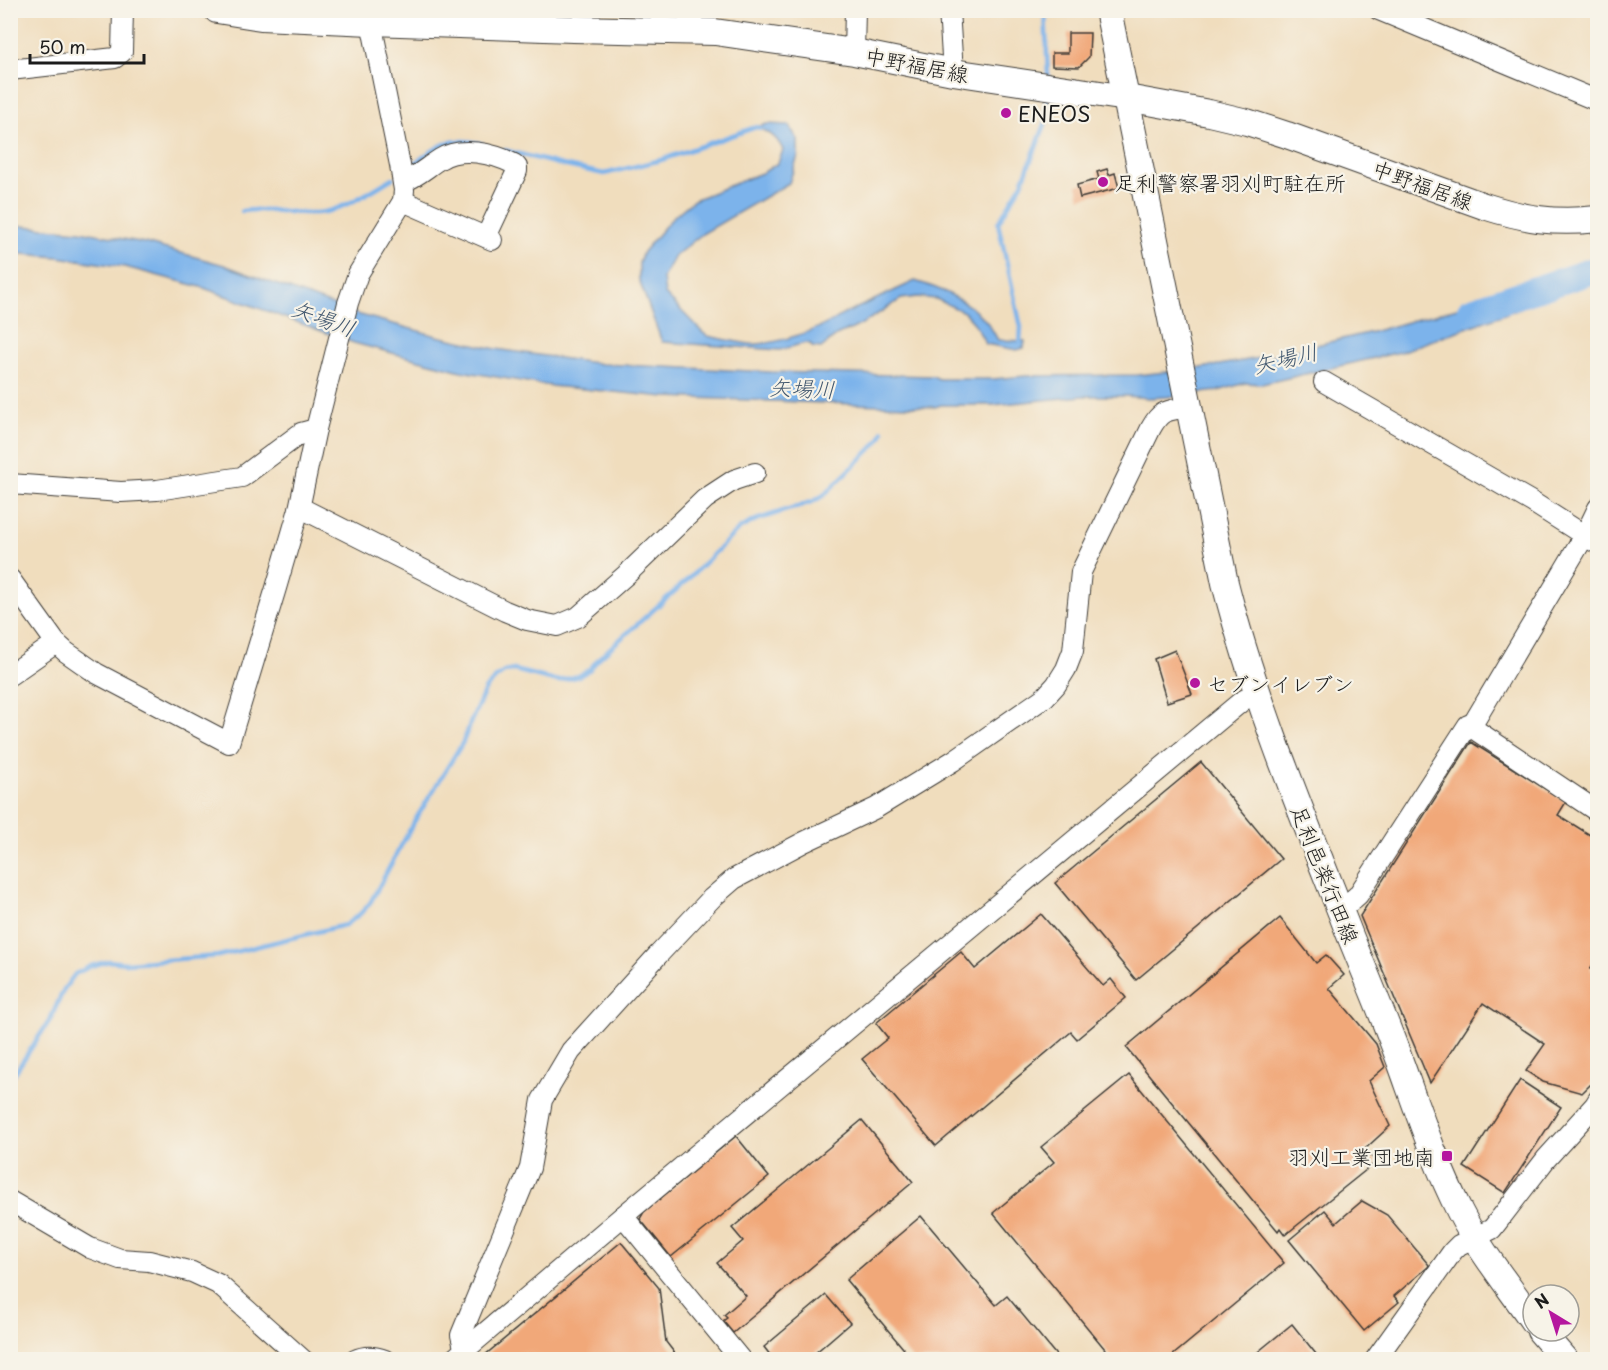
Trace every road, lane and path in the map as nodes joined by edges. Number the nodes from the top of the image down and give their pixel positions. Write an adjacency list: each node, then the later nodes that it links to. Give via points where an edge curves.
1 (123, 10): 9 (street, via 122,52 115,58)
2 (217, 10): 7 (main road, 中野福居線, via 261,17)
3 (855, 10): 8 (street)
4 (949, 10): 10 (street)
5 (1108, 10): 11 (main road)
6 (1379, 10): 12 (street)
7 (361, 18): 8 (main road, 中野福居線, via 716,32); 13 (street)
8 (854, 52): 10 (main road, 中野福居線)
9 (10, 70)
10 (952, 72): 11 (main road, 中野福居線)
11 (1126, 98): 14 (main road, 中野福居線, via 1257,125 1513,215 1561,222); 16 (main road, 足利邑楽行田線)
12 (1598, 101)
13 (403, 191): 13 (street, via 489,238 517,167 486,154 452,153 413,178); 17 (street, via 358,274)
14 (1598, 219)
15 (1324, 382): 22 (street)
16 (1188, 404): 26 (main road, 足利邑楽行田線, via 1225,583); 36 (street, via 1162,412 1151,428 1081,572 1072,651 1066,669 1045,698 876,808 734,879 658,955 571,1052 542,1100 530,1168 461,1335)
17 (316, 429): 19 (street, via 301,433 242,477 121,492); 21 (street)
18 (755, 473): 21 (street, via 734,480 705,499 578,617 557,626 505,611)
19 (10, 484)
20 (1598, 508): 22 (street)
21 (299, 509): 24 (street, via 229,743 96,673)
22 (1591, 540): 27 (street)
23 (10, 579): 24 (street)
24 (56, 643): 25 (street)
25 (10, 675)
26 (1257, 693): 29 (main road, 足利邑楽行田線); 32 (street, via 1242,701)
27 (1471, 727): 28 (street); 29 (street, via 1468,725 1358,895)
28 (1598, 812)
29 (1340, 908): 33 (main road, 足利邑楽行田線, via 1428,1141)
30 (1597, 1104): 33 (street, via 1546,1159 1491,1229)
31 (10, 1201): 37 (street, via 90,1248 120,1259 149,1261 192,1272 218,1284)
32 (623, 1216): 36 (street); 40 (street)
33 (1474, 1238): 34 (main road, 足利邑楽行田線); 41 (street, via 1459,1245 1445,1259)
34 (1521, 1304)
35 (1551, 1343): 42 (main road)
36 (459, 1354)
37 (303, 1359)
38 (355, 1359): 39 (street)
39 (385, 1359)
40 (741, 1359)
41 (1375, 1359)
42 (1565, 1359)

